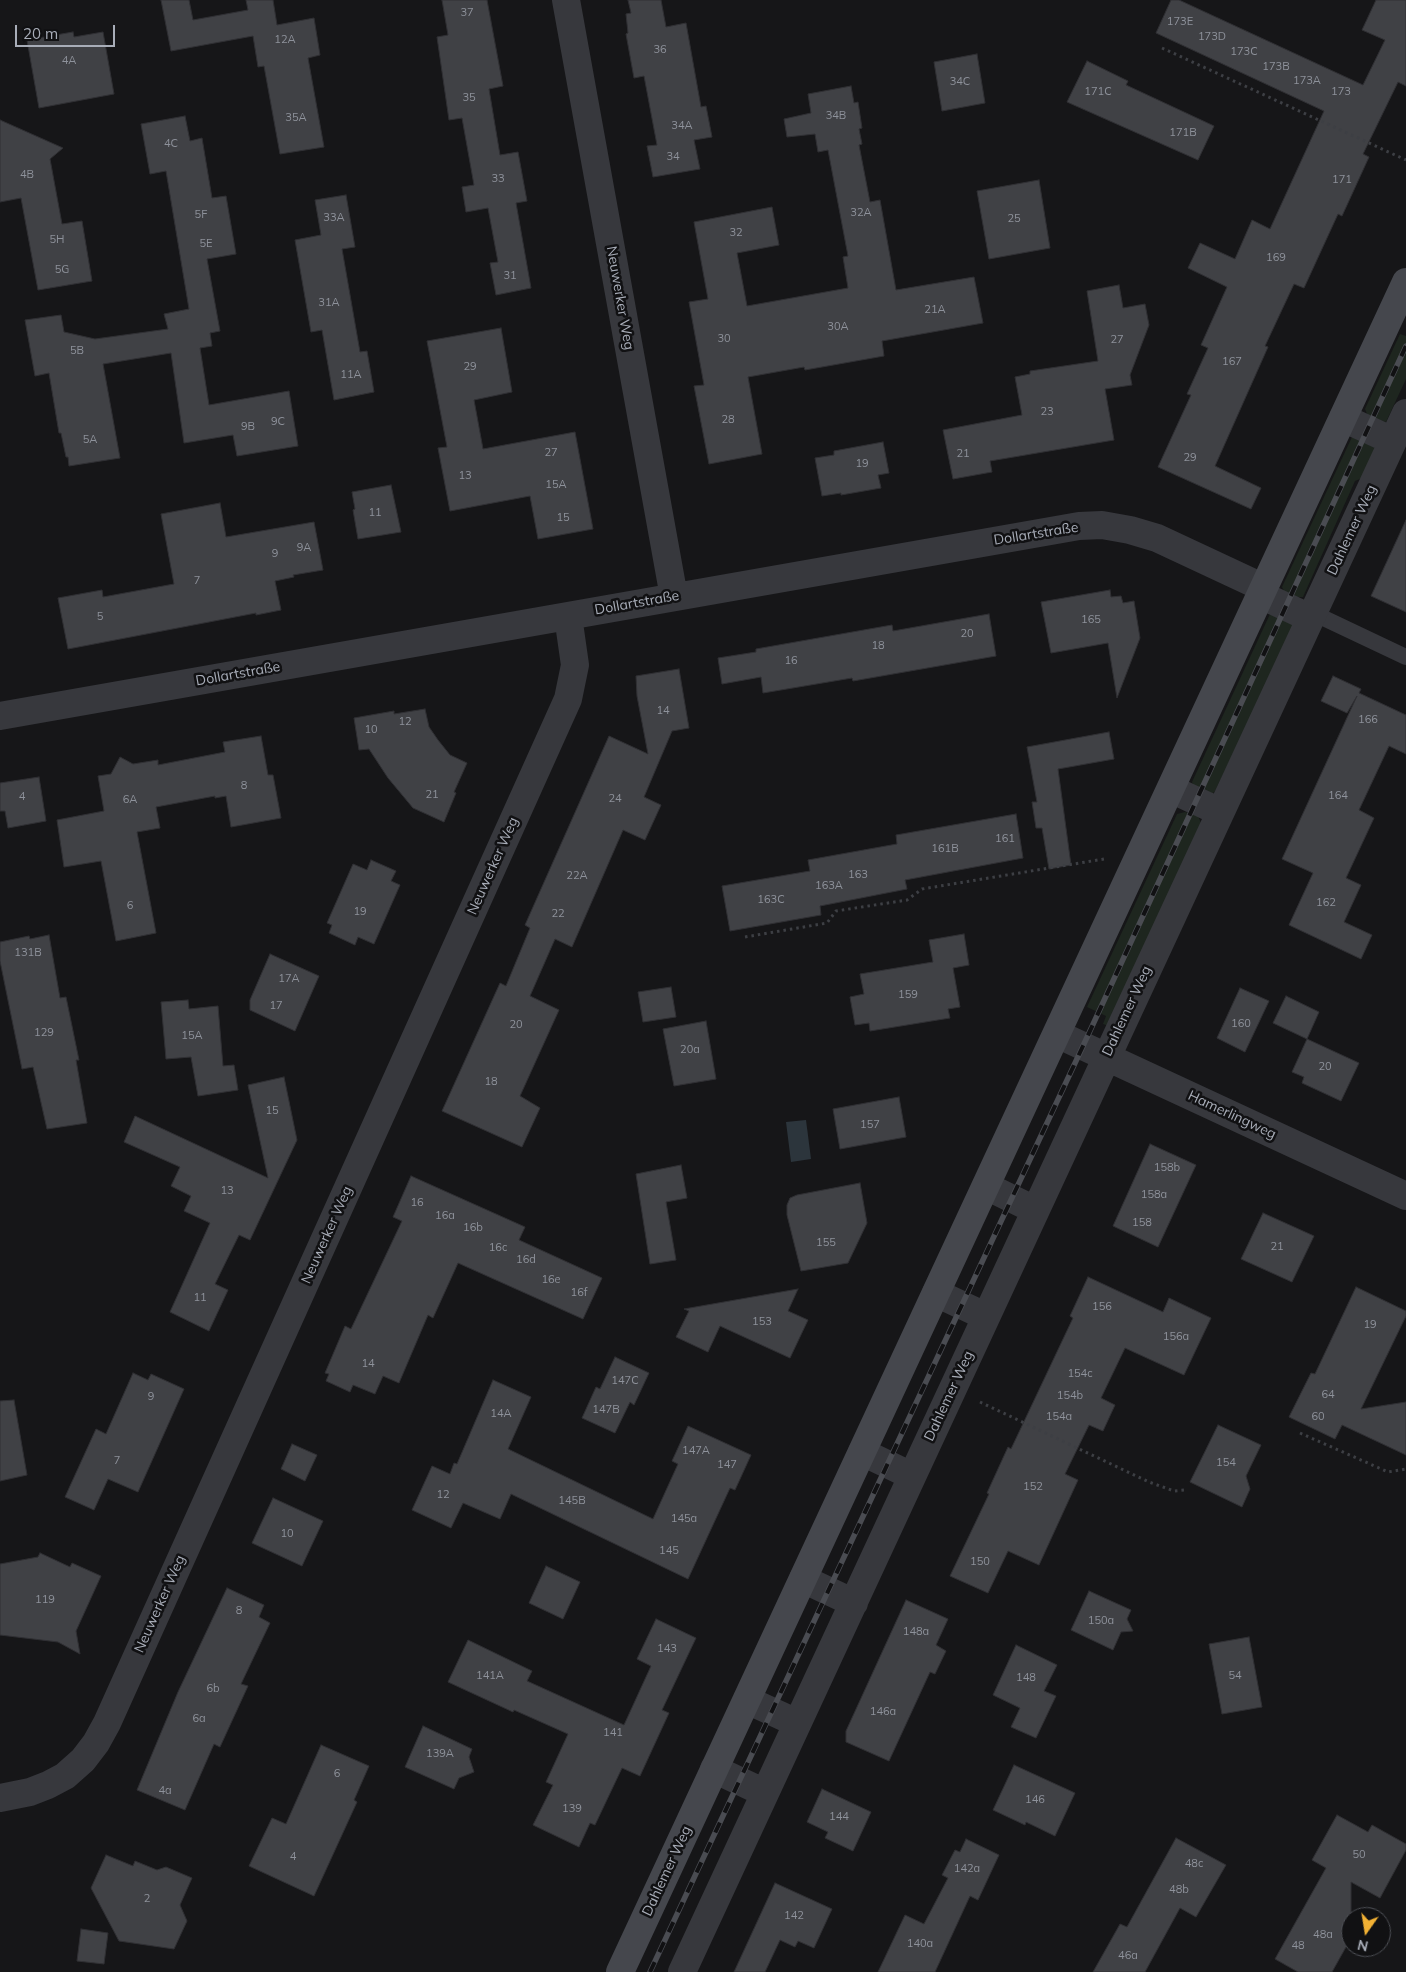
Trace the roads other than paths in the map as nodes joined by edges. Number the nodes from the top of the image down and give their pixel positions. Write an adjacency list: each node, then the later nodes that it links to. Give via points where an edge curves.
1 (566, 0): 8 (street, Neuwerker Weg)
2 (1406, 282): 3 (main road, Dahlemer Weg)
3 (1399, 316): 5 (main road, Dahlemer Weg)
4 (1406, 413): 6 (street, Dahlemer Weg)
5 (1343, 418): 6 (street); 7 (main road, Dahlemer Weg)
6 (1393, 441): 9 (street, Dahlemer Weg)
7 (1263, 592): 8 (street, Dollartstraße, via 1157,538 1102,525 1047,530); 9 (street); 13 (main road, Dahlemer Weg)
8 (674, 597): 10 (street, Dollartstraße)
9 (1312, 615): 11 (lane); 14 (street, Dahlemer Weg)
10 (568, 616): 12 (street, Dollartstraße); 30 (street, Neuwerker Weg, via 575,665 568,699 107,1723 83,1760 65,1776 30,1792)
11 (1406, 657)
12 (0, 716)
13 (1172, 788): 14 (street); 15 (main road, Dahlemer Weg)
14 (1220, 812): 16 (street, Dahlemer Weg)
15 (1057, 1034): 16 (street, Hamerlingweg); 17 (main road, Dahlemer Weg)
16 (1106, 1057): 18 (street, Hamerlingweg); 19 (street, Dahlemer Weg)
17 (986, 1186): 19 (street); 20 (main road, Dahlemer Weg)
18 (1406, 1196)
19 (1035, 1210): 21 (street, Dahlemer Weg)
20 (936, 1293): 21 (street); 22 (main road, Dahlemer Weg)
21 (986, 1316): 23 (street, Dahlemer Weg)
22 (862, 1452): 23 (street); 24 (main road, Dahlemer Weg)
23 (912, 1476): 25 (street, Dahlemer Weg)
24 (803, 1579): 25 (street); 26 (main road, Dahlemer Weg)
25 (854, 1603): 27 (street, Dahlemer Weg)
26 (747, 1700): 27 (street); 28 (main road, Dahlemer Weg)
27 (797, 1723): 29 (street, Dahlemer Weg)
28 (714, 1769): 29 (street); 31 (main road, Dahlemer Weg)
29 (765, 1793): 32 (street, Dahlemer Weg)
30 (0, 1798)
31 (620, 1972)
32 (682, 1972)

